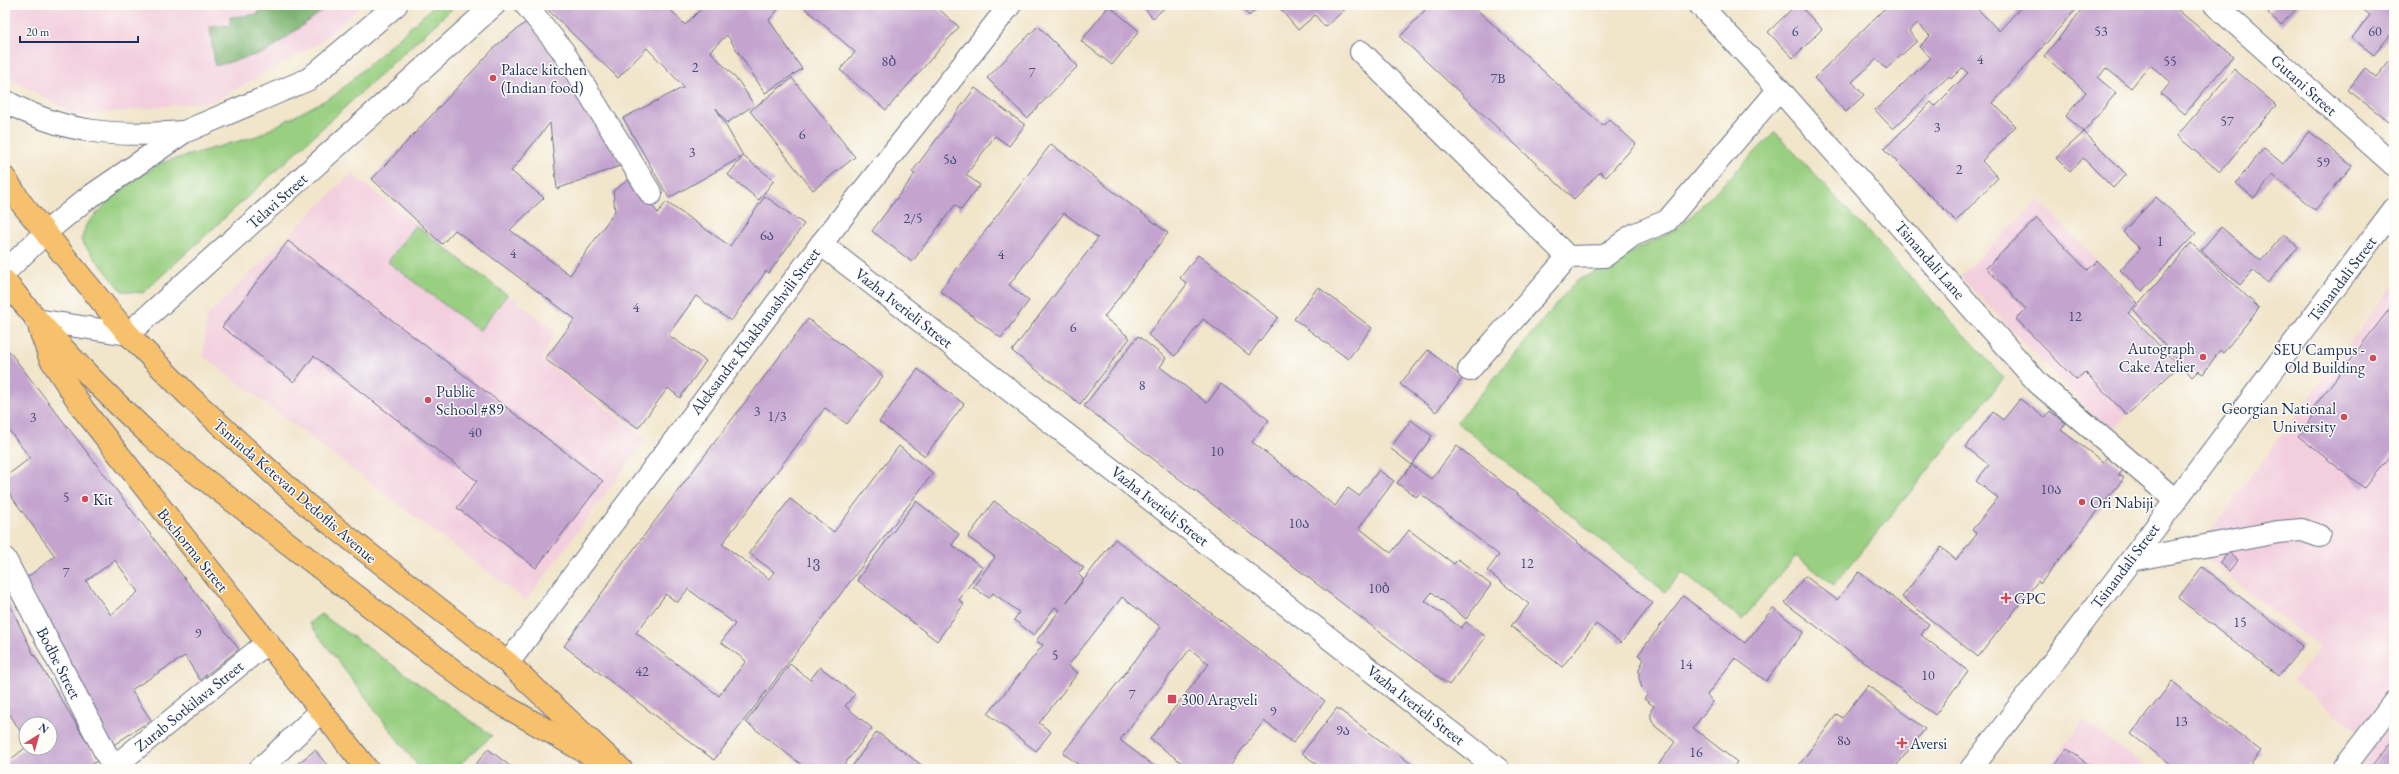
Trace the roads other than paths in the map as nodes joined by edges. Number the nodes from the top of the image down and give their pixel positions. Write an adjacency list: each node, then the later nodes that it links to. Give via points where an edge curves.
1 (396, 5): 10 (street, via 309,79)
2 (494, 5): 21 (street, Telavi Street)
3 (526, 5): 13 (street, via 563,51)
4 (1010, 5): 16 (street, Aleksandre Khakhanashvili Street)
5 (1700, 5): 8 (street, Tsinandali Lane)
6 (2215, 5): 11 (street, Gutani Street)
7 (1361, 52): 17 (street)
8 (1779, 89): 17 (street, via 1667,221 1633,235 1605,256); 23 (street, Tsinandali Lane, via 2038,383)
9 (5, 101): 10 (street, via 66,126 91,131 124,135)
10 (184, 132): 15 (street, via 85,200)
11 (2394, 165)
12 (5, 178): 15 (main road, Tsminda Ketevan Dedoflis Avenue)
13 (651, 194)
14 (2394, 209): 23 (street, Tsinandali Street)
15 (45, 233): 18 (street); 21 (main road, Tsminda Ketevan Dedoflis Avenue)
16 (821, 244): 28 (street, Aleksandre Khakhanashvili Street); 36 (street, Vazha Iverieli Street)
17 (1568, 257): 22 (street)
18 (5, 272)
19 (5, 281): 20 (main road)
20 (36, 320): 21 (street); 27 (main road, Bochorma Street, via 50,358 83,409); 34 (main road, via 115,402 164,448 484,694)
21 (128, 334): 28 (main road, Tsminda Ketevan Dedoflis Avenue, via 188,395 307,505)
22 (1469, 370)
23 (2175, 500): 26 (street, Tsinandali Street)
24 (2319, 536): 26 (street, via 2302,530 2278,532)
25 (5, 559): 31 (street, Bodbe Street)
26 (2131, 560): 37 (street, Tsinandali Street)
27 (268, 642): 30 (main road, Bochorma Street); 31 (street, Zurab Sotkilava Street)
28 (508, 663): 35 (main road, Tsminda Ketevan Dedoflis Avenue)
29 (2394, 702): 38 (street)
30 (321, 711): 32 (street); 33 (main road, Bochorma Street)
31 (112, 768)
32 (260, 769)
33 (367, 769)
34 (614, 769)
35 (621, 769)
36 (1498, 769)
37 (1971, 769)
38 (2343, 769)

